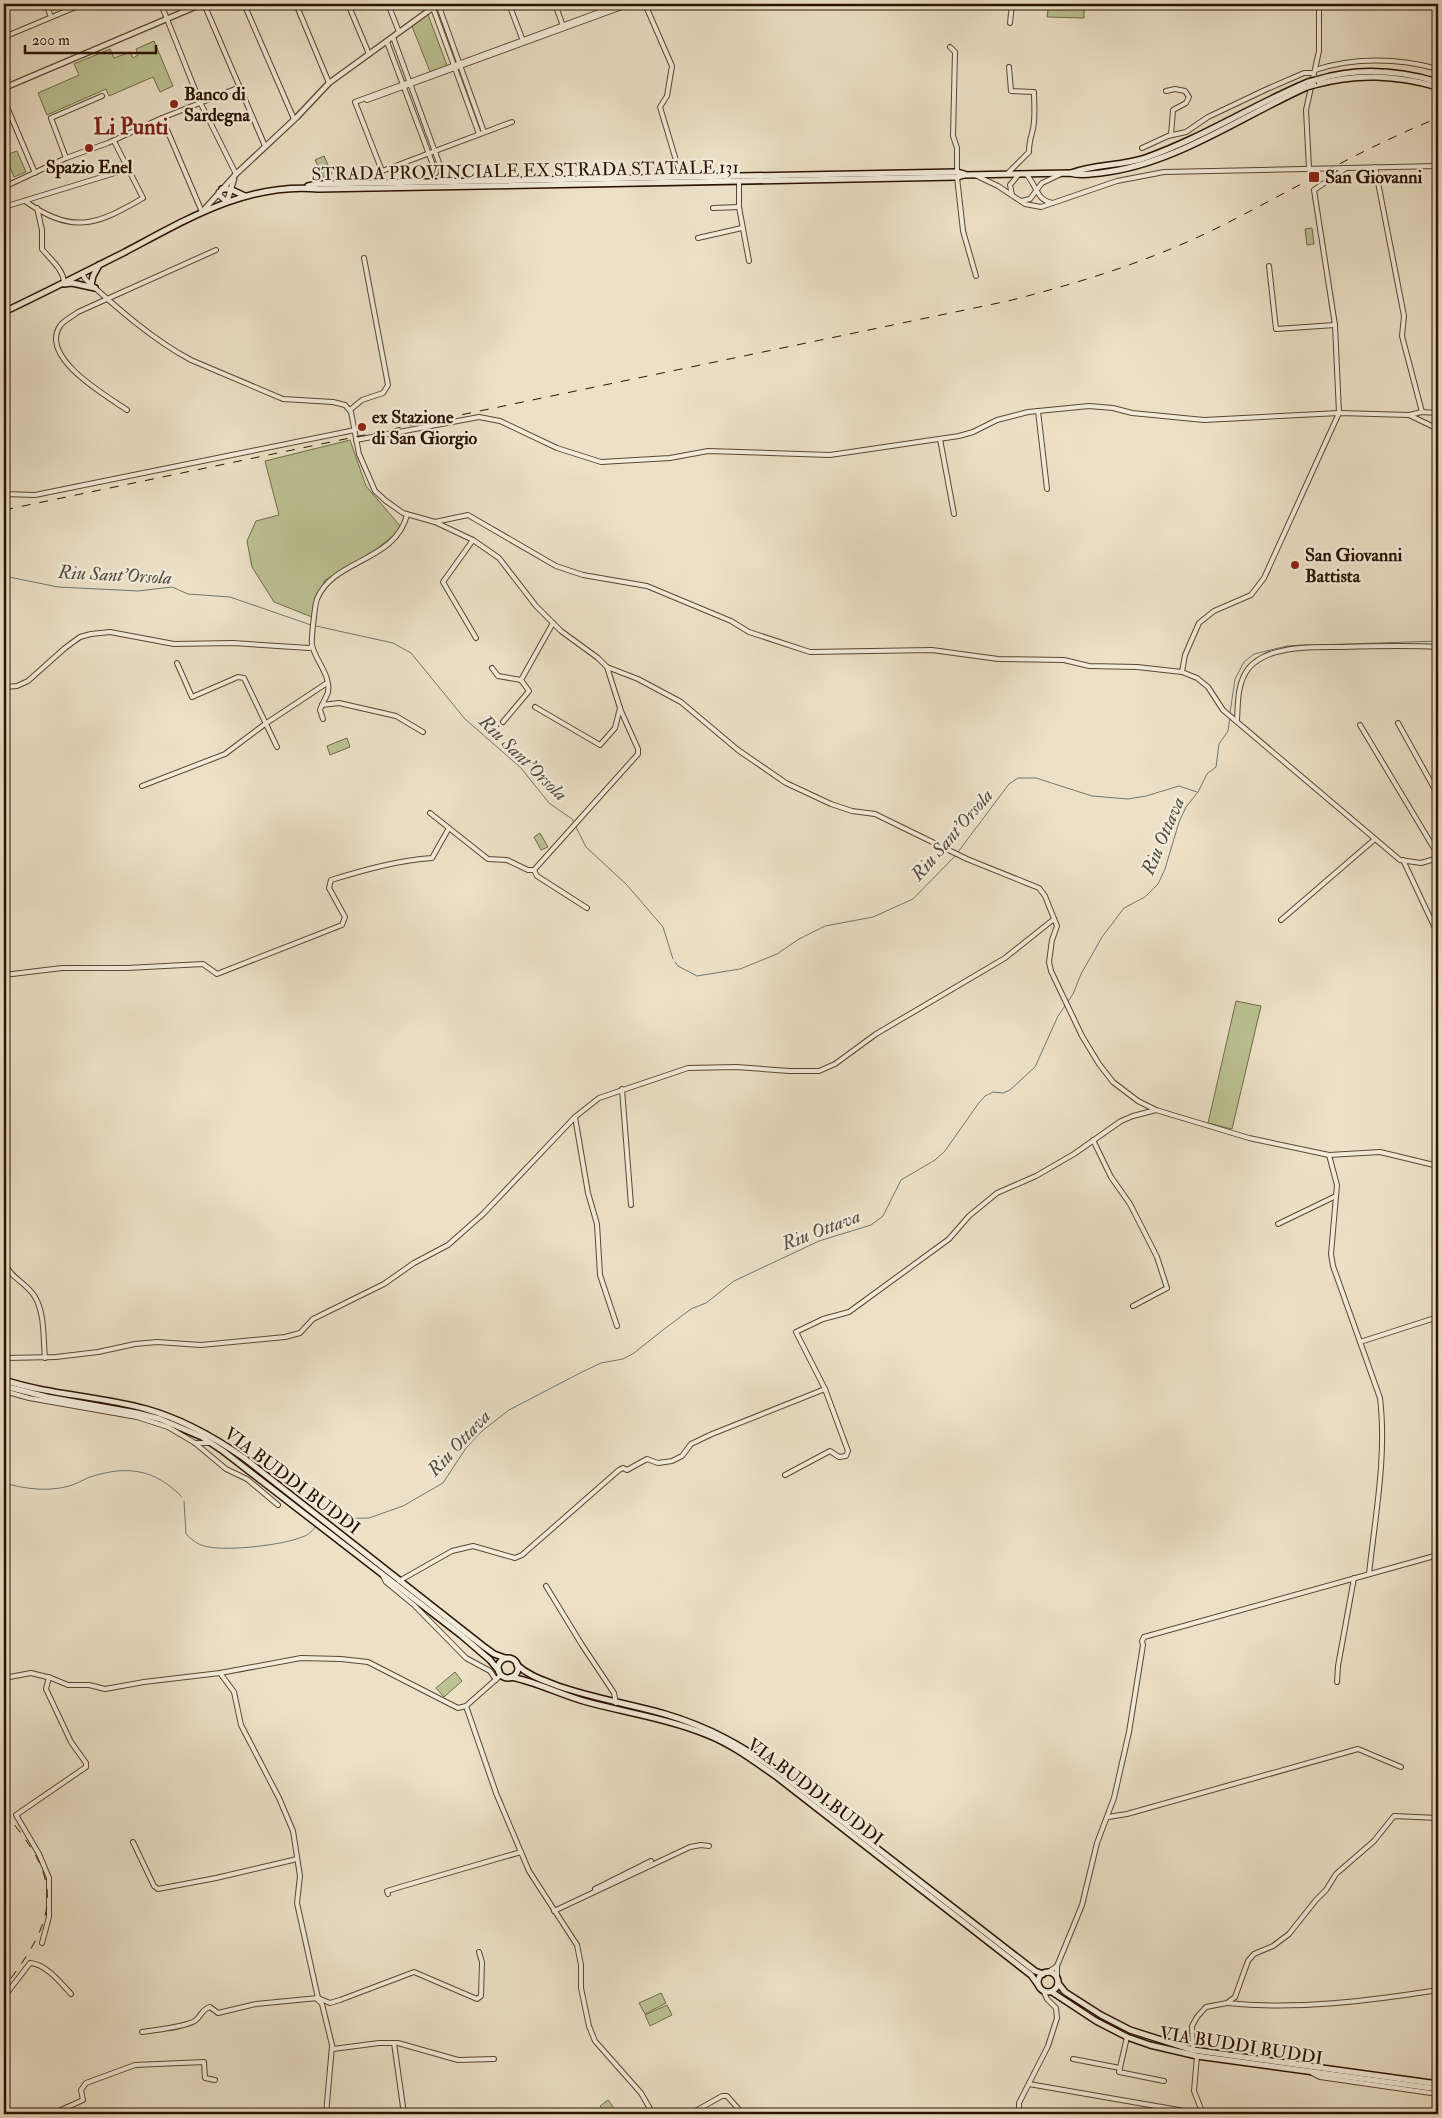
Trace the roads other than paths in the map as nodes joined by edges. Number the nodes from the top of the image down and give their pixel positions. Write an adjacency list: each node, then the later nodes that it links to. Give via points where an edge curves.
1 (46, 4): 20 (street)
2 (83, 4): 20 (street)
3 (161, 4): 21 (street)
4 (203, 4): 21 (street); 41 (street)
5 (244, 4): 49 (street)
6 (296, 4): 38 (street)
7 (348, 4): 30 (street)
8 (388, 4): 24 (street)
9 (438, 4): 18 (street); 31 (street)
10 (509, 4): 27 (street)
11 (555, 4): 23 (street)
12 (600, 4): 19 (street)
13 (621, 4): 19 (street)
14 (630, 4): 23 (street)
15 (645, 4): 75 (street, via 672,66 668,96 660,107)
16 (1012, 4): 22 (street)
17 (1319, 4): 35 (street, via 1319,51)
18 (433, 8): 24 (street); 32 (street)
19 (602, 11): 23 (street)
20 (51, 17): 25 (street)
21 (166, 19): 43 (street); 47 (street)
22 (1010, 23)
23 (563, 27): 27 (street)
24 (400, 32): 26 (street)
25 (4, 37)
26 (392, 37): 28 (street); 39 (street)
27 (523, 41): 31 (street)
28 (387, 42): 30 (street); 40 (street)
29 (950, 47): 74 (street, via 955,52 953,136 957,148)
30 (369, 54): 38 (street)
31 (460, 65): 32 (street); 51 (street)
32 (454, 67): 39 (street); 52 (street)
33 (1008, 67): 71 (street, via 1011,91 1034,92 1029,152)
34 (1438, 69): 35 (street, via 1371,60)
35 (1314, 71): 53 (street, via 1266,89 1208,117 1186,132); 62 (street, via 1306,110)
36 (1315, 82): 37 (main road, STRADA PROVINCIALE EX STRADA STATALE 131, via 1339,74 1377,71 1404,73); 42 (main road, STRADA PROVINCIALE EX STRADA STATALE 131, via 1361,76 1393,77); 68 (main road, STRADA PROVINCIALE EX STRADA STATALE 131, bridge, via 1157,154 1119,165)
37 (1438, 82)
38 (329, 83): 49 (street)
39 (409, 84): 40 (street); 57 (street)
40 (403, 85): 58 (street); 58 (street, via 355,103 382,171)
41 (240, 87): 47 (street); 55 (street)
42 (1438, 87)
43 (4, 88)
44 (1166, 91): 53 (street, via 1185,90 1189,97 1186,103 1173,110)
45 (102, 96): 59 (street, via 51,118)
46 (4, 100): 66 (street)
47 (200, 102): 48 (street); 69 (street)
48 (162, 118): 54 (street); 92 (street)
49 (294, 119): 55 (street)
50 (512, 122): 51 (street)
51 (484, 132): 52 (street)
52 (479, 134): 57 (street)
53 (1171, 135): 56 (street)
54 (114, 140): 59 (street); 64 (street)
55 (265, 146): 69 (street)
56 (1142, 148)
57 (434, 151): 58 (street); 65 (street)
58 (428, 153): 67 (street)
59 (66, 158): 66 (street)
60 (1438, 166): 61 (street)
61 (1375, 167): 63 (street); 110 (street, via 1404,316 1402,336)
62 (1309, 168): 63 (street); 87 (street, via 1164,172 1117,181)
63 (1346, 168): 106 (street, via 1314,190)
64 (128, 169): 84 (street); 89 (street, via 143,198 111,216 92,223 70,222)
65 (442, 172)
66 (35, 173): 77 (street)
67 (436, 173)
68 (1064, 173): 73 (main road, STRADA PROVINCIALE EX STRADA STATALE 131); 81 (street, via 1042,183)
69 (236, 174): 79 (street); 80 (street)
70 (973, 174): 71 (main road, STRADA PROVINCIALE EX STRADA STATALE 131); 74 (main road, STRADA PROVINCIALE EX STRADA STATALE 131); 82 (street)
71 (1007, 174): 72 (main road, STRADA PROVINCIALE EX STRADA STATALE 131)
72 (1019, 174): 73 (main road, STRADA PROVINCIALE EX STRADA STATALE 131); 82 (street, via 1010,185)
73 (1026, 174): 81 (street, via 1034,182)
74 (957, 175): 75 (main road, STRADA PROVINCIALE EX STRADA STATALE 131); 76 (main road, STRADA PROVINCIALE EX STRADA STATALE 131); 101 (street, via 964,231)
75 (682, 177): 78 (main road, STRADA PROVINCIALE EX STRADA STATALE 131, via 317,184)
76 (739, 182): 78 (main road, STRADA PROVINCIALE EX STRADA STATALE 131); 91 (street)
77 (4, 187)
78 (300, 187): 83 (main road)
79 (230, 189): 80 (main road); 83 (main road); 86 (street)
80 (220, 190): 86 (street, via 220,196); 92 (street)
81 (1036, 190): 85 (street, via 1030,199); 87 (street, via 1042,200)
82 (1012, 195): 85 (street)
83 (245, 196): 86 (main road)
84 (25, 200): 88 (street); 89 (street)
85 (1019, 201): 87 (street, via 1041,207)
86 (227, 202): 92 (main road)
87 (1056, 203)
88 (4, 207)
89 (37, 208): 102 (street, via 42,249 61,271)
90 (714, 208): 91 (street)
91 (739, 208): 93 (street)
92 (202, 212): 98 (main road)
93 (742, 228): 94 (street); 97 (street)
94 (698, 238)
95 (216, 250): 104 (street)
96 (364, 258): 108 (street, via 388,385 383,393 362,400)
97 (749, 261)
98 (99, 265): 100 (main road); 103 (main road, via 93,276)
99 (1270, 266): 106 (street, via 1276,329)
100 (82, 273): 102 (main road); 103 (street)
101 (976, 276)
102 (61, 284): 103 (main road); 105 (main road)
103 (93, 286): 104 (street)
104 (108, 300): 107 (street, via 78,312 60,326 56,341 62,358 81,379); 108 (street, via 178,353 201,365 273,396 301,402 334,402)
105 (4, 312)
106 (1335, 325): 111 (street)
107 (128, 410)
108 (350, 410): 115 (street)
109 (1038, 411): 111 (street, via 1089,406 1204,420); 116 (street, via 997,420 959,436); 118 (street)
110 (1422, 412): 112 (street); 113 (street)
111 (1339, 413): 113 (street); 131 (street, via 1264,578 1252,595 1214,611 1199,623 1185,655)
112 (1438, 413)
113 (1409, 415): 114 (street)
114 (1438, 429)
115 (355, 430): 117 (street); 119 (street, via 35,495)
116 (940, 438): 117 (street, via 830,455 708,451 670,458 601,462 557,448 500,421 479,417); 120 (street)
117 (356, 440): 121 (street, via 375,490)
118 (1047, 489)
119 (4, 494)
120 (954, 514)
121 (407, 515): 122 (street); 126 (street, via 404,527 391,542 341,572 325,586 316,600)
122 (435, 522): 123 (street); 131 (street, via 468,515 556,566 583,575 647,586 731,621 749,632 810,652 932,650 998,659 1064,660 1089,666)
123 (473, 540): 124 (street, via 500,558); 125 (street, via 443,582)
124 (553, 623): 129 (street); 132 (street)
125 (476, 638)
126 (312, 646): 133 (street); 134 (street, via 174,644 110,632 91,634 80,637 65,648 28,681)
127 (1438, 647): 139 (street, via 1281,651 1258,660 1242,678)
128 (177, 663): 142 (street, via 192,697 238,677 244,678)
129 (607, 667): 137 (street); 155 (street, via 681,702 738,750 786,783 831,804 875,814 967,859 1039,888)
130 (492, 668): 132 (street, via 498,676)
131 (1182, 672): 139 (street, via 1208,687 1223,710)
132 (521, 680): 140 (street, via 529,691)
133 (327, 683): 135 (street, via 328,691); 142 (street)
134 (4, 687)
135 (322, 705): 138 (street); 144 (street, via 339,703 396,716)
136 (535, 707): 137 (street, via 600,745 615,728)
137 (620, 708): 153 (street, via 638,754)
138 (323, 719)
139 (1237, 721): 150 (street)
140 (503, 722)
141 (1398, 723): 147 (street)
142 (265, 724): 145 (street); 146 (street, via 225,754)
143 (1360, 725): 151 (street)
144 (423, 732)
145 (277, 747)
146 (142, 786)
147 (1438, 795)
148 (430, 813): 149 (street)
149 (449, 828): 153 (street, via 488,859 508,860); 158 (street, via 432,858 331,880 329,888 345,917 342,925 217,974 203,964 62,968)
150 (1376, 839): 152 (street); 156 (street)
151 (1438, 857): 152 (street, via 1421,863)
152 (1403, 860): 157 (street, via 1435,928)
153 (534, 870): 154 (street, via 537,876)
154 (587, 908)
155 (1054, 918): 159 (street, via 1005,958 876,1034 819,1072 736,1066 688,1068); 160 (street, via 1057,926 1051,971 1071,1012 1099,1064 1113,1082)
156 (1280, 920)
157 (1438, 948)
158 (4, 975)
159 (622, 1089): 161 (street, via 599,1098); 166 (street)
160 (1156, 1110): 162 (street, via 1133,1116); 163 (street, via 1249,1138)
161 (575, 1117): 171 (street, via 588,1193 597,1224 600,1275); 174 (street, via 483,1214 448,1245 384,1284 313,1319 300,1333 201,1345 135,1344)
162 (1093, 1140): 169 (street, via 1157,1257 1167,1288); 177 (street, via 1036,1176 997,1193 969,1216 949,1239 849,1312 823,1319 796,1332)
163 (1329, 1155): 164 (street, via 1380,1152); 165 (street, via 1336,1176)
164 (1438, 1166)
165 (1336, 1196): 167 (street); 172 (street, via 1331,1254)
166 (631, 1205)
167 (1278, 1224)
168 (4, 1258): 174 (street, via 11,1275 34,1295 40,1308)
169 (1133, 1306)
170 (1438, 1317): 172 (street)
171 (617, 1326)
172 (1360, 1342): 183 (street, via 1380,1398 1383,1428)
173 (4, 1358): 174 (street)
174 (45, 1358)
175 (4, 1380): 186 (main road, VIA BUDDI BUDDI, via 146,1409 211,1436 244,1458)
176 (4, 1386): 178 (street, via 8,1392 63,1405 137,1417 168,1427); 179 (main road, VIA BUDDI BUDDI, via 137,1413 179,1427)
177 (825, 1389): 180 (street, via 848,1451 846,1456 839,1457 830,1451); 186 (street, via 712,1434 691,1444 682,1456 672,1461 658,1463 647,1459 626,1470 619,1470 516,1558 473,1546 452,1551)
178 (195, 1443): 179 (street); 181 (street)
179 (211, 1444): 184 (main road, VIA BUDDI BUDDI)
180 (785, 1476)
181 (278, 1505)
182 (1438, 1556): 183 (street)
183 (1369, 1574): 185 (street)
184 (383, 1576): 188 (main road, VIA BUDDI BUDDI); 189 (street)
185 (1354, 1578): 198 (street); 202 (street, via 1144,1637 1129,1732)
186 (399, 1581): 190 (main road, VIA BUDDI BUDDI, via 494,1654)
187 (546, 1586): 199 (street, via 614,1693)
188 (436, 1615): 189 (street); 193 (main road, VIA BUDDI BUDDI, via 475,1646)
189 (426, 1618): 197 (street, via 466,1658 490,1671)
190 (505, 1658): 191 (main road, via 513,1659); 193 (main road, via 498,1665)
191 (517, 1665): 195 (main road, via 516,1674); 199 (main road, VIA BUDDI BUDDI, via 541,1680)
192 (220, 1673): 194 (street, via 105,1689 68,1685); 200 (street, via 300,1658 368,1662 458,1708); 207 (street, via 234,1692 242,1725 293,1831)
193 (500, 1673): 195 (main road); 197 (street)
194 (49, 1677): 196 (street, via 31,1674); 211 (street, via 46,1689 86,1767 16,1815 40,1854 49,1878 49,1917)
195 (510, 1677): 216 (main road, VIA BUDDI BUDDI, via 585,1702 663,1720 709,1736 740,1752 1024,1970)
196 (4, 1678)
197 (496, 1680): 200 (street)
198 (1337, 1682)
199 (616, 1703): 214 (main road, VIA BUDDI BUDDI, via 712,1730 744,1747 1035,1971)
200 (466, 1706): 206 (street, via 490,1778)
201 (1400, 1767): 202 (street, via 1358,1749)
202 (1108, 1817): 213 (street, via 1097,1842 1082,1905)
203 (1438, 1818): 222 (street, via 1394,1816 1374,1841 1336,1874 1289,1934 1254,1954 1248,1961 1235,1997)
204 (133, 1842): 207 (street, via 158,1889)
205 (709, 1846): 210 (street, via 690,1846)
206 (521, 1852): 209 (street, via 387,1891); 210 (street)
207 (297, 1859): 221 (street, via 300,1876 297,1903)
208 (651, 1861): 210 (street)
209 (388, 1894)
210 (553, 1910): 242 (street, via 577,1945 581,1988 595,2041 641,2093)
211 (42, 1943)
212 (479, 1952): 221 (street, via 482,1962 481,1996 477,1999 414,1972 340,2000)
213 (1057, 1966): 214 (street); 215 (street)
214 (1045, 1973): 215 (main road, via 1053,1974); 216 (main road, via 1039,1979)
215 (1057, 1980): 218 (main road); 227 (main road, VIA BUDDI BUDDI, via 1065,1992 1130,2030)
216 (1041, 1988): 218 (main road); 235 (street, via 1056,2008 1057,2018)
217 (1438, 1990): 222 (street, via 1369,2001)
218 (1052, 1992): 224 (main road, VIA BUDDI BUDDI)
219 (71, 1994): 220 (street, via 37,1964 30,1963)
220 (4, 1996)
221 (318, 1999): 223 (street, via 256,2004 218,2013 210,2007 194,2021 175,2028); 226 (street)
222 (1227, 2003): 227 (street, via 1206,2007 1197,2017 1192,2026)
223 (142, 2032)
224 (1127, 2038): 228 (main road, VIA BUDDI BUDDI); 231 (street)
225 (394, 2043): 226 (street, via 338,2050); 229 (street, via 458,2060); 241 (street)
226 (332, 2046): 240 (street)
227 (1193, 2050): 236 (main road, VIA BUDDI BUDDI)
228 (1197, 2056): 232 (main road, VIA BUDDI BUDDI); 247 (street, via 1194,2091)
229 (494, 2059)
230 (1073, 2059): 231 (street)
231 (1120, 2068): 234 (street, via 1119,2072)
232 (1308, 2071): 237 (main road, VIA BUDDI BUDDI); 238 (street, via 1320,2077)
233 (215, 2080): 239 (street, via 205,2078 204,2062 134,2065 86,2083 81,2090 83,2100)
234 (1164, 2080)
235 (1030, 2084): 245 (street, via 1019,2103); 246 (street, via 1179,2110)
236 (1438, 2084)
237 (1438, 2089)
238 (1438, 2094)
239 (52, 2114)
240 (326, 2114)
241 (404, 2114)
242 (653, 2114)
243 (690, 2114): 244 (street, via 722,2096 727,2096)
244 (743, 2114)
245 (1019, 2114)
246 (1184, 2114)
247 (1203, 2114)

